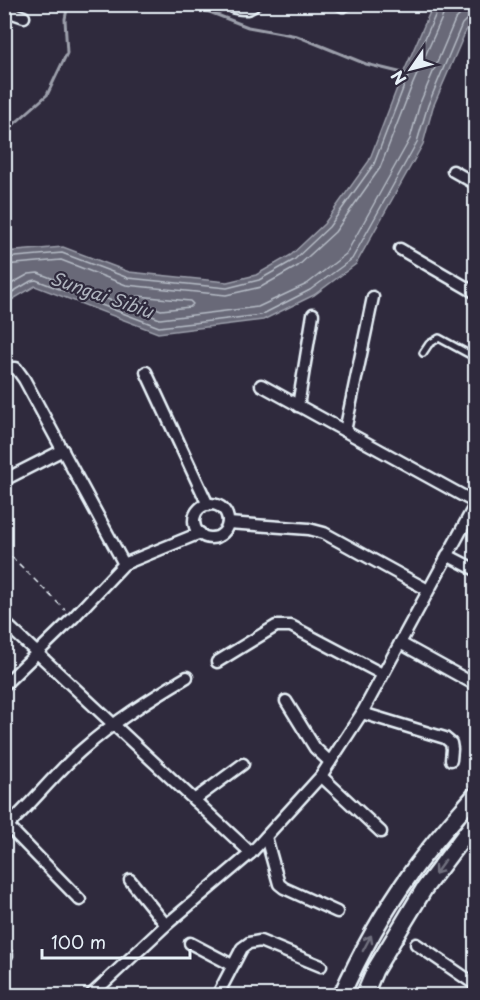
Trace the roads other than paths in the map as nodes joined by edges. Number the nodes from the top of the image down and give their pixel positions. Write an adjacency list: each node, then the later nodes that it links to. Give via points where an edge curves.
1 (258, 4): 5 (lane, via 248,12)
2 (339, 4): 3 (street)
3 (347, 4)
4 (4, 10): 6 (street)
5 (232, 10)
6 (24, 17)
7 (453, 171): 8 (street)
8 (476, 184)
9 (400, 249): 10 (street)
10 (476, 292)
11 (373, 297): 19 (street)
12 (313, 314): 18 (street)
13 (423, 353): 14 (lane, via 439,338)
14 (476, 358)
15 (4, 371): 20 (street, via 16,368)
16 (146, 372): 23 (street)
17 (261, 385): 18 (street)
18 (298, 406): 19 (street)
19 (345, 431): 22 (street)
20 (63, 450): 21 (street); 27 (street)
21 (4, 480)
22 (476, 503): 26 (street)
23 (208, 505): 24 (street, via 223,509); 25 (street, via 195,516)
24 (228, 524): 25 (street, via 217,537); 29 (street, via 324,533)
25 (200, 533): 27 (street)
26 (447, 555): 28 (street); 29 (street)
27 (124, 564): 32 (street)
28 (476, 570)
29 (428, 590): 31 (street)
30 (4, 622): 32 (street)
31 (400, 643): 34 (street); 37 (street)
32 (37, 653): 36 (street); 40 (street)
33 (217, 662): 34 (street, via 284,625)
34 (382, 674): 39 (street)
35 (187, 677): 40 (street)
36 (4, 685)
37 (476, 685)
38 (286, 701): 42 (street, via 315,748)
39 (362, 713): 41 (street, via 445,738 451,743); 42 (street)
40 (113, 724): 46 (street); 48 (street)
41 (451, 760)
42 (330, 762): 44 (street)
43 (243, 764): 46 (street)
44 (321, 776): 49 (street); 50 (street)
45 (476, 794): 63 (street, one-way to 45, via 381,918 404,883)
46 (194, 800): 51 (street)
47 (476, 820): 64 (street, one-way to 64, via 424,889 375,970)
48 (6, 828): 53 (street)
49 (381, 832)
50 (266, 837): 51 (street); 54 (street, via 279,884)
51 (251, 853): 55 (street)
52 (130, 880): 55 (street)
53 (80, 900)
54 (337, 912)
55 (166, 925): 61 (street)
56 (190, 943): 58 (street)
57 (416, 944): 60 (street)
58 (232, 965): 59 (street, via 242,948 260,941); 62 (street)
59 (321, 966)
60 (476, 986)
61 (90, 996)
62 (217, 996)
63 (341, 996)
64 (364, 996)

